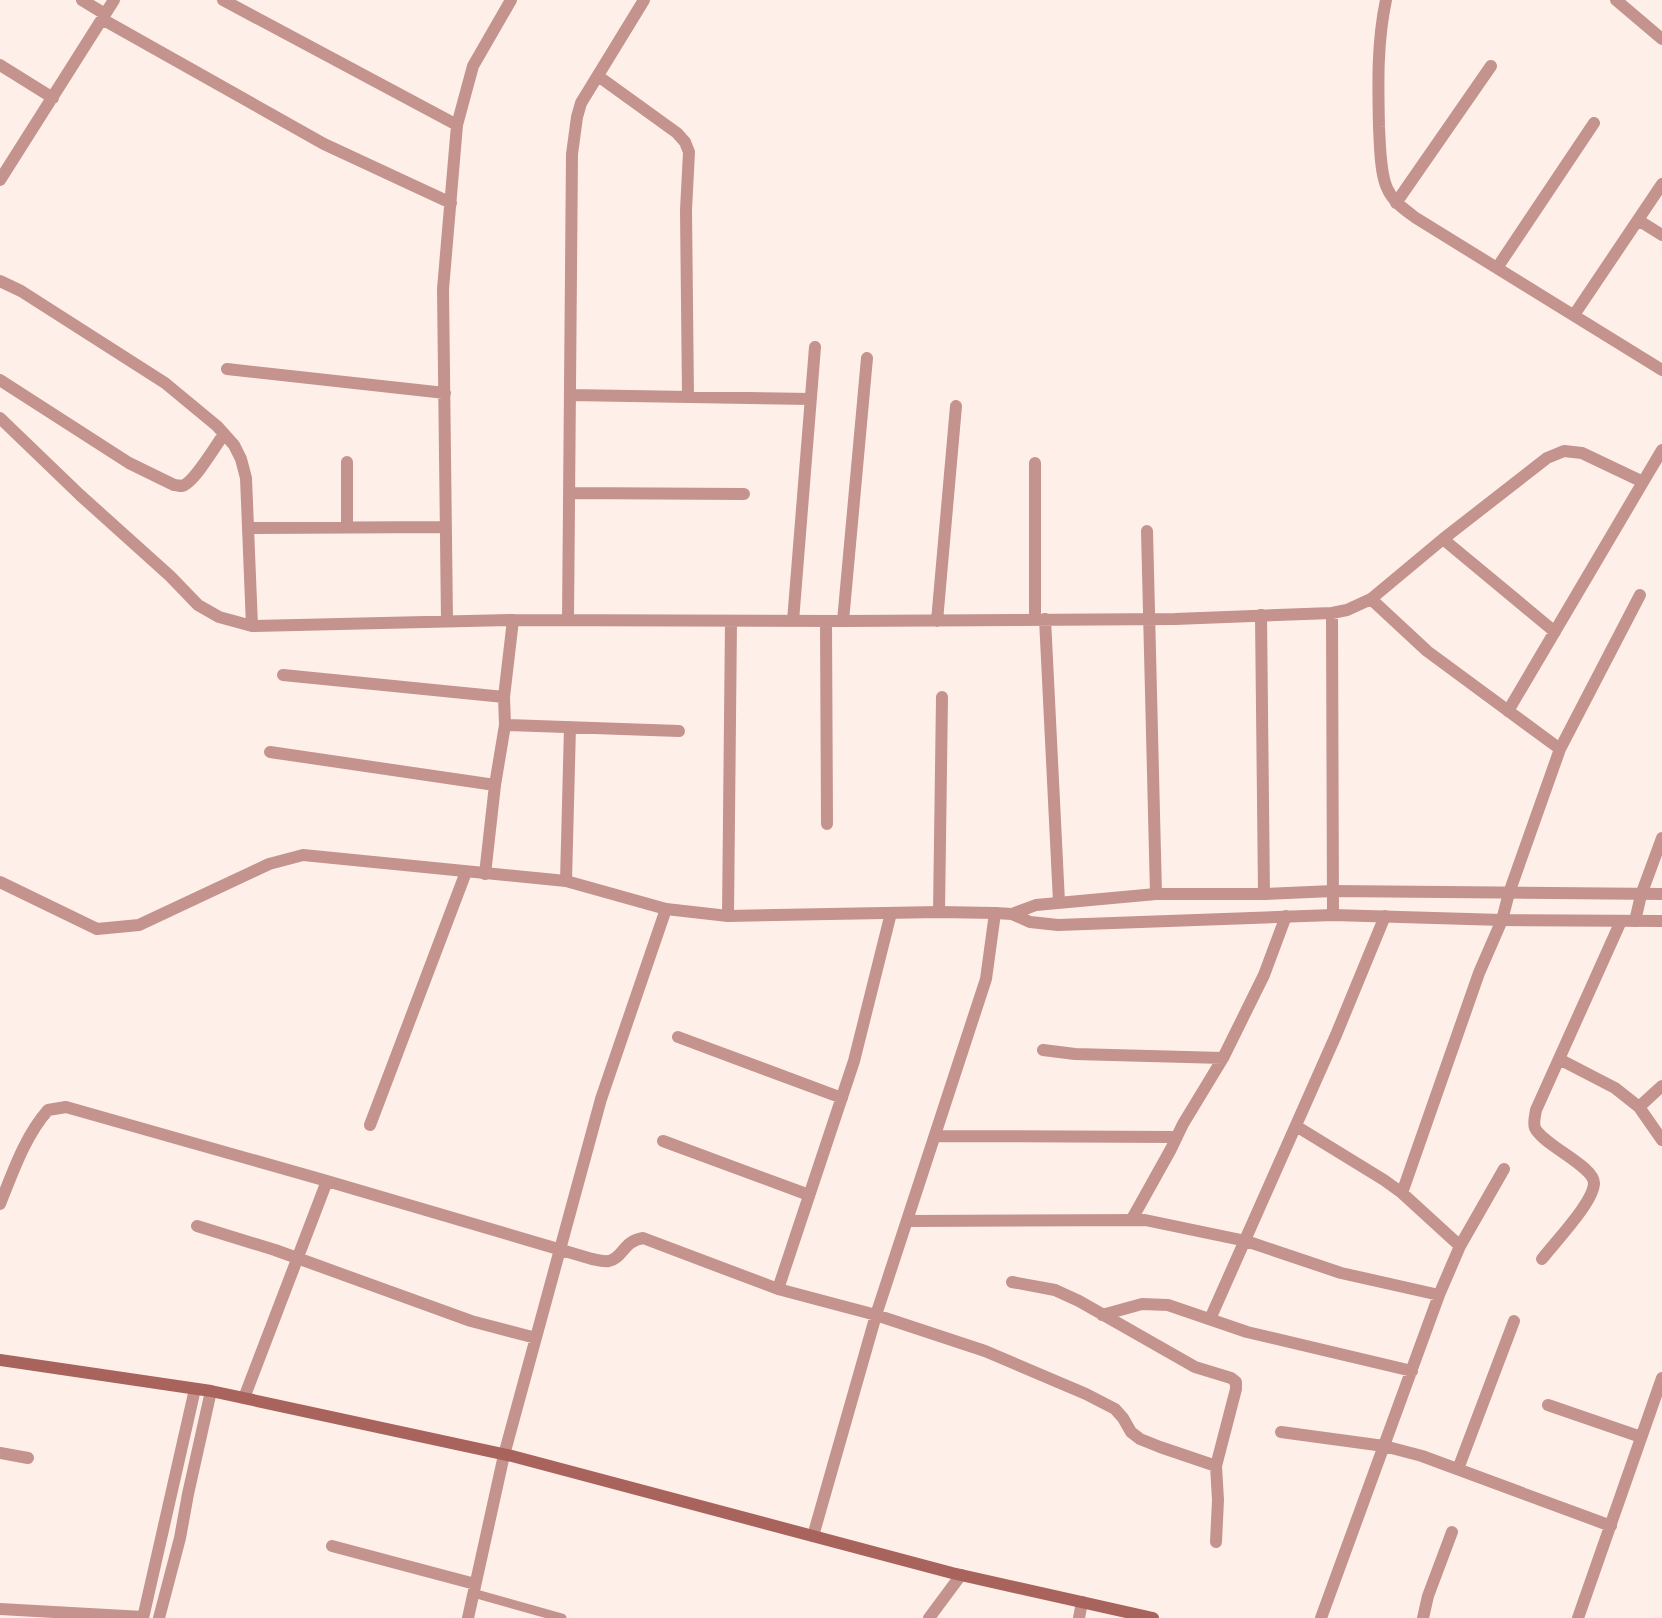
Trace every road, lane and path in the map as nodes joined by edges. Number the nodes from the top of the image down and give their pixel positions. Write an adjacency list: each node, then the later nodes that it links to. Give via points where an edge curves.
1 (82, 0): 8 (street)
2 (114, 0): 8 (street)
3 (222, 0): 15 (street)
4 (511, 0): 15 (street, via 473,66)
5 (1386, 0): 19 (street, via 1378,76 1380,152 1386,187)
6 (1616, 0): 9 (street)
7 (642, 1): 12 (street)
8 (104, 17): 13 (street); 18 (street, via 324,144)
9 (1662, 39)
10 (0, 65): 13 (street)
11 (1491, 66): 19 (street)
12 (598, 76): 31 (street, via 581,103 572,154); 32 (street, via 677,133 689,152 686,210)
13 (53, 98): 16 (street)
14 (1594, 123): 22 (street)
15 (457, 125): 18 (street)
16 (0, 179)
17 (1662, 184): 20 (street)
18 (451, 203): 30 (street, via 443,289)
19 (1396, 203): 22 (street)
20 (1638, 220): 21 (street); 24 (street)
21 (1662, 235)
22 (1497, 268): 24 (street)
23 (0, 280): 36 (street, via 165,383)
24 (1574, 315): 28 (street)
25 (815, 347): 33 (street)
26 (867, 358): 61 (street)
27 (227, 369): 30 (street)
28 (1662, 370)
29 (0, 380): 36 (street, via 129,463 174,485 182,486 190,481)
30 (445, 393): 43 (street)
31 (570, 395): 32 (street); 41 (street)
32 (688, 397): 33 (street)
33 (811, 399): 59 (street)
34 (956, 406): 55 (street)
35 (0, 418): 62 (street, via 198,605 219,617)
36 (224, 434): 44 (street, via 241,459 246,478)
37 (1662, 450): 40 (street)
38 (347, 462): 45 (street)
39 (1035, 463): 56 (street)
40 (1643, 482): 47 (street, via 1582,453 1564,451 1547,458); 63 (street)
41 (569, 493): 42 (street); 54 (street)
42 (744, 494)
43 (446, 527): 45 (street); 57 (street)
44 (249, 528): 45 (street); 62 (street)
45 (347, 528)
46 (1147, 532): 52 (street)
47 (1443, 539): 49 (street); 63 (street)
48 (1640, 595): 71 (street)
49 (1371, 598): 50 (street); 67 (street, via 1427,651)
50 (1332, 614): 51 (street); 80 (street)
51 (1261, 615): 52 (street); 83 (street)
52 (1148, 619): 56 (street); 82 (street)
53 (513, 620): 54 (street); 57 (street); 65 (street)
54 (568, 620): 58 (street)
55 (937, 620): 56 (street); 61 (street)
56 (1040, 620): 86 (street)
57 (447, 621): 62 (street)
58 (731, 621): 59 (street); 93 (street)
59 (793, 621): 60 (street)
60 (826, 621): 61 (street); 74 (street)
61 (843, 621)
62 (252, 626)
63 (1555, 632): 67 (street)
64 (283, 675): 65 (street)
65 (504, 697): 68 (street)
66 (942, 697): 88 (street)
67 (1508, 711): 71 (street)
68 (504, 725): 69 (street); 73 (street)
69 (570, 728): 70 (street); 78 (street)
70 (679, 731)
71 (1560, 750): 81 (street)
72 (270, 752): 73 (street)
73 (495, 785): 77 (street)
74 (828, 824)
75 (1662, 838): 85 (street)
76 (466, 872): 77 (street); 79 (street, via 303,855 268,864 138,926 97,929); 107 (street)
77 (485, 874): 78 (street)
78 (566, 881): 87 (street)
79 (0, 882)
80 (1333, 891): 81 (street); 83 (street); 92 (street)
81 (1509, 893): 85 (street); 96 (street)
82 (1156, 894): 83 (street); 86 (street)
83 (1264, 894)
84 (1662, 894): 85 (street)
85 (1641, 895): 98 (street)
86 (1059, 902): 91 (street, via 1036,904)
87 (666, 909): 93 (street); 123 (street, via 601,1099)
88 (939, 912): 89 (street); 90 (street)
89 (891, 913): 93 (street); 105 (street)
90 (995, 913): 91 (street); 109 (street, via 986,979)
91 (1012, 914): 94 (street, via 1030,922 1058,925)
92 (1333, 915): 94 (street); 95 (street)
93 (728, 916)
94 (1286, 916): 102 (street, via 1264,975)
95 (1385, 916): 96 (street); 108 (street)
96 (1502, 920): 97 (street); 115 (street, via 1479,973)
97 (1621, 921): 98 (street); 103 (street)
98 (1635, 921): 99 (street)
99 (1662, 921)
100 (678, 1037): 105 (street)
101 (1042, 1050): 102 (street, via 1075,1054)
102 (1224, 1058): 110 (street)
103 (1559, 1059): 106 (street, via 1614,1088); 125 (street, via 1536,1110 1535,1128 1585,1170 1594,1183 1584,1206)
104 (1662, 1086): 106 (street)
105 (842, 1098): 116 (street)
106 (1639, 1107): 111 (street)
107 (370, 1125)
108 (1296, 1126): 115 (street); 121 (street)
109 (935, 1136): 110 (street); 119 (street)
110 (1177, 1137): 118 (street)
111 (1662, 1140)
112 (663, 1141): 116 (street)
113 (1504, 1169): 122 (street)
114 (327, 1181): 117 (street, via 66,1107 48,1110 36,1124); 123 (street); 124 (street)
115 (1402, 1193): 122 (street)
116 (810, 1195): 127 (street)
117 (0, 1204)
118 (1132, 1219): 119 (street); 121 (street)
119 (907, 1221): 129 (street)
120 (197, 1226): 124 (street)
121 (1246, 1241): 128 (street, via 1341,1273); 131 (street)
122 (1460, 1246): 128 (street)
123 (560, 1249): 127 (street, via 592,1260 607,1261 614,1259 634,1240 643,1238); 133 (street)
124 (297, 1259): 133 (street, via 471,1321); 139 (street)
125 (1542, 1259)
126 (1012, 1282): 130 (street, via 1055,1290)
127 (778, 1289): 129 (street)
128 (1439, 1295): 135 (street)
129 (876, 1315): 147 (street, via 985,1350 1086,1394 1119,1412 1131,1432 1140,1438); 153 (street)
130 (1102, 1315): 131 (street, via 1142,1304 1168,1305); 147 (street, via 1195,1367 1236,1382)
131 (1210, 1320): 135 (street, via 1247,1332)
132 (1514, 1321): 148 (street)
133 (536, 1338): 145 (street)
134 (0, 1360): 137 (main road)
135 (1412, 1371): 143 (street)
136 (1662, 1378): 142 (street)
137 (195, 1388): 138 (main road); 150 (street)
138 (211, 1391): 139 (main road); 151 (street)
139 (244, 1398): 145 (main road)
140 (1548, 1405): 142 (street)
141 (1281, 1432): 143 (street)
142 (1641, 1437): 149 (street)
143 (1384, 1446): 148 (street); 167 (street)
144 (0, 1453): 146 (street)
145 (504, 1455): 153 (main road); 157 (street)
146 (28, 1458)
147 (1216, 1466): 154 (street)
148 (1458, 1469): 149 (street)
149 (1610, 1526): 169 (street)
150 (163, 1528): 151 (street); 160 (street)
151 (181, 1532): 161 (street)
152 (1452, 1532): 168 (street)
153 (813, 1536): 156 (main road)
154 (1216, 1542)
155 (332, 1546): 157 (street)
156 (961, 1575): 158 (main road); 164 (street)
157 (474, 1589): 162 (street); 163 (lane)
158 (1082, 1602): 165 (street); 166 (main road)
159 (0, 1610): 160 (street)
160 (143, 1617)
161 (159, 1618)
162 (468, 1618)
163 (562, 1618)
164 (929, 1618)
165 (1079, 1618)
166 (1154, 1618)
167 (1321, 1618)
168 (1423, 1618)
169 (1578, 1618)

